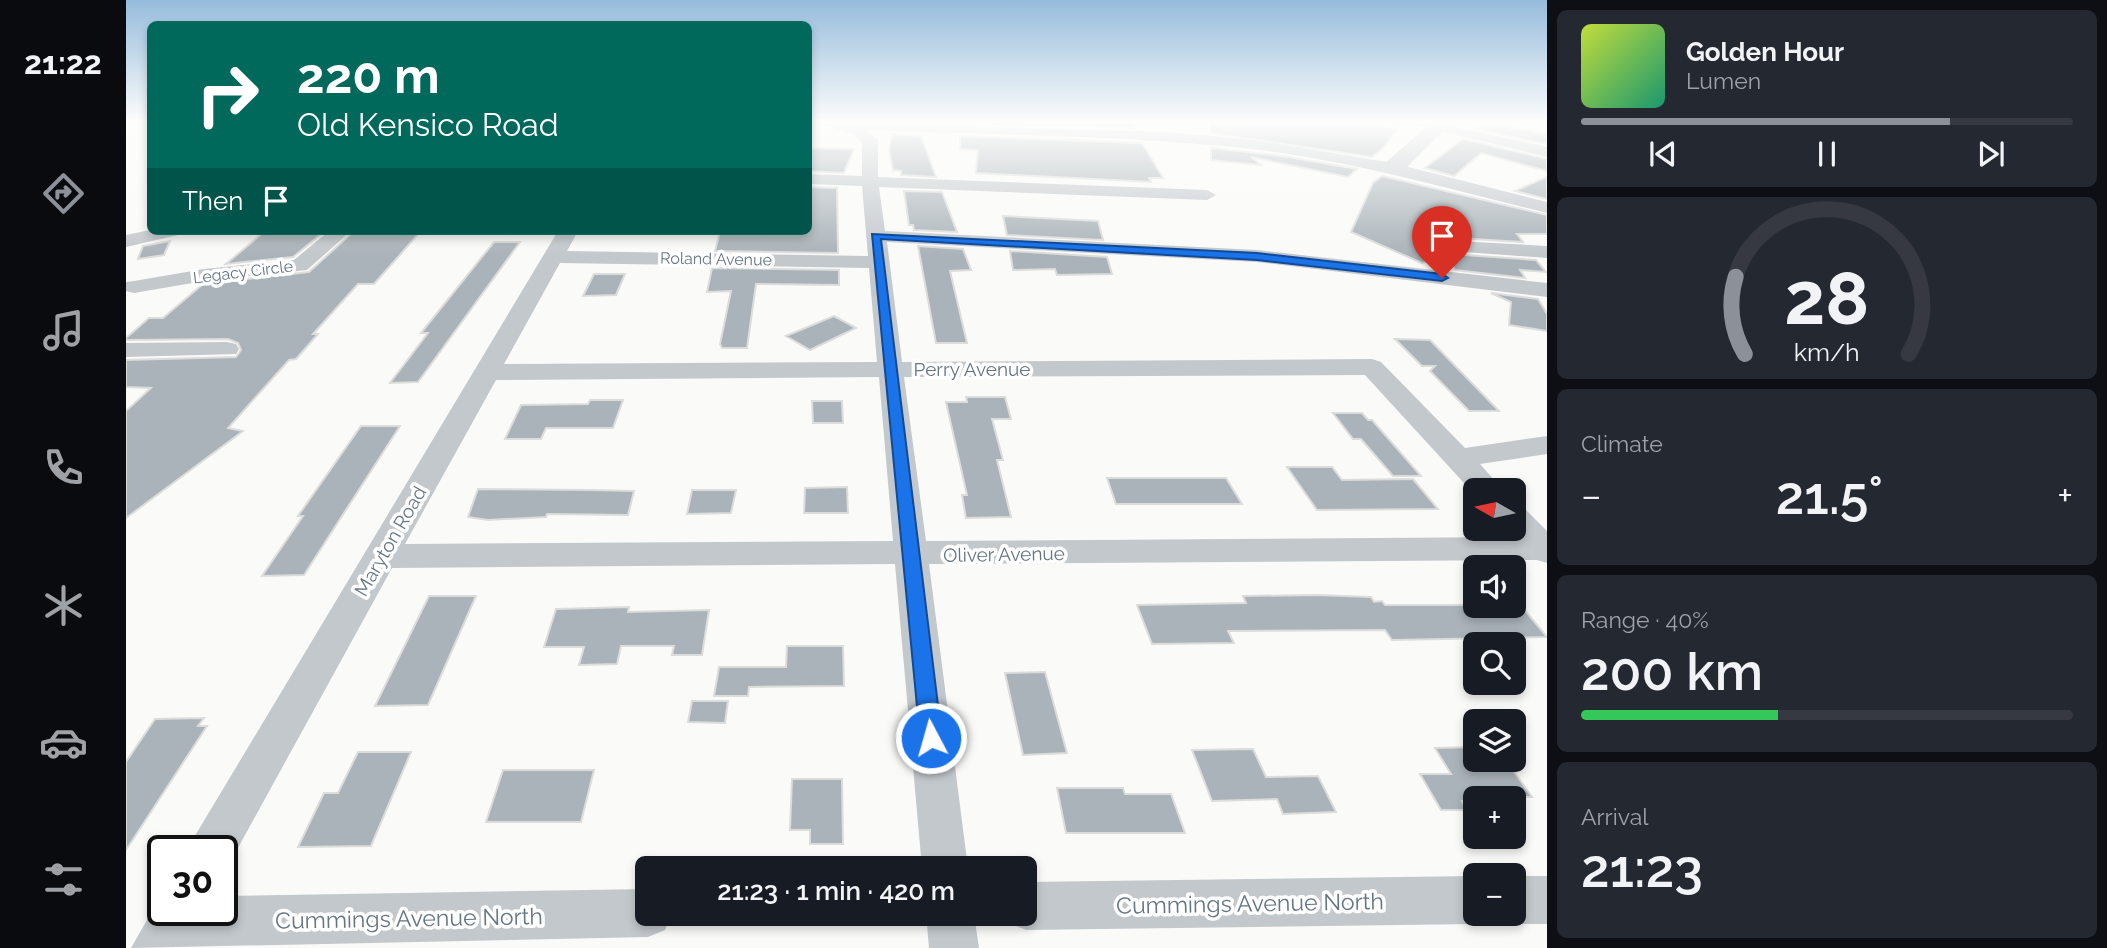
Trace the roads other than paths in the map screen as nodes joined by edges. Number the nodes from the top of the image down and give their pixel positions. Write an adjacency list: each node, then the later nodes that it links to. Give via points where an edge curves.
1 (870, 166): 5 (street)
2 (1382, 166): 3 (street)
3 (1393, 168): 7 (street)
4 (812, 179): 5 (street)
5 (870, 182): 6 (street); 13 (street)
6 (1207, 195)
7 (1547, 208)
8 (153, 235): 10 (street)
9 (336, 235): 15 (street, Legacy Circle, via 300,265)
10 (126, 241)
11 (561, 244): 13 (street, Roland Avenue); 20 (street, Maryton Road)
12 (1457, 247): 14 (street)
13 (877, 249): 16 (street, Roland Avenue, via 1257,256); 19 (street)
14 (1547, 253)
15 (129, 288)
16 (1547, 290)
17 (227, 349): 18 (street)
18 (126, 350)
19 (891, 369): 20 (street, Perry Avenue); 22 (street, Perry Avenue, via 1372,367); 26 (street)
20 (488, 372): 27 (street, Maryton Road)
21 (1547, 445): 22 (street)
22 (1457, 458): 23 (street)
23 (1476, 478)
24 (1526, 529): 25 (street)
25 (1546, 550): 26 (street, Oliver Avenue)
26 (911, 555): 27 (street, Oliver Avenue); 29 (street)
27 (381, 556): 28 (street, Maryton Road)
28 (221, 835)
29 (944, 856)
30 (1463, 900): 33 (street, Cummings Avenue North)
31 (1526, 900): 32 (street)
32 (1547, 900)
33 (1037, 906)
34 (635, 913): 36 (street, Cummings Avenue North)
35 (951, 926): 37 (street)
36 (168, 927)
37 (954, 948)

